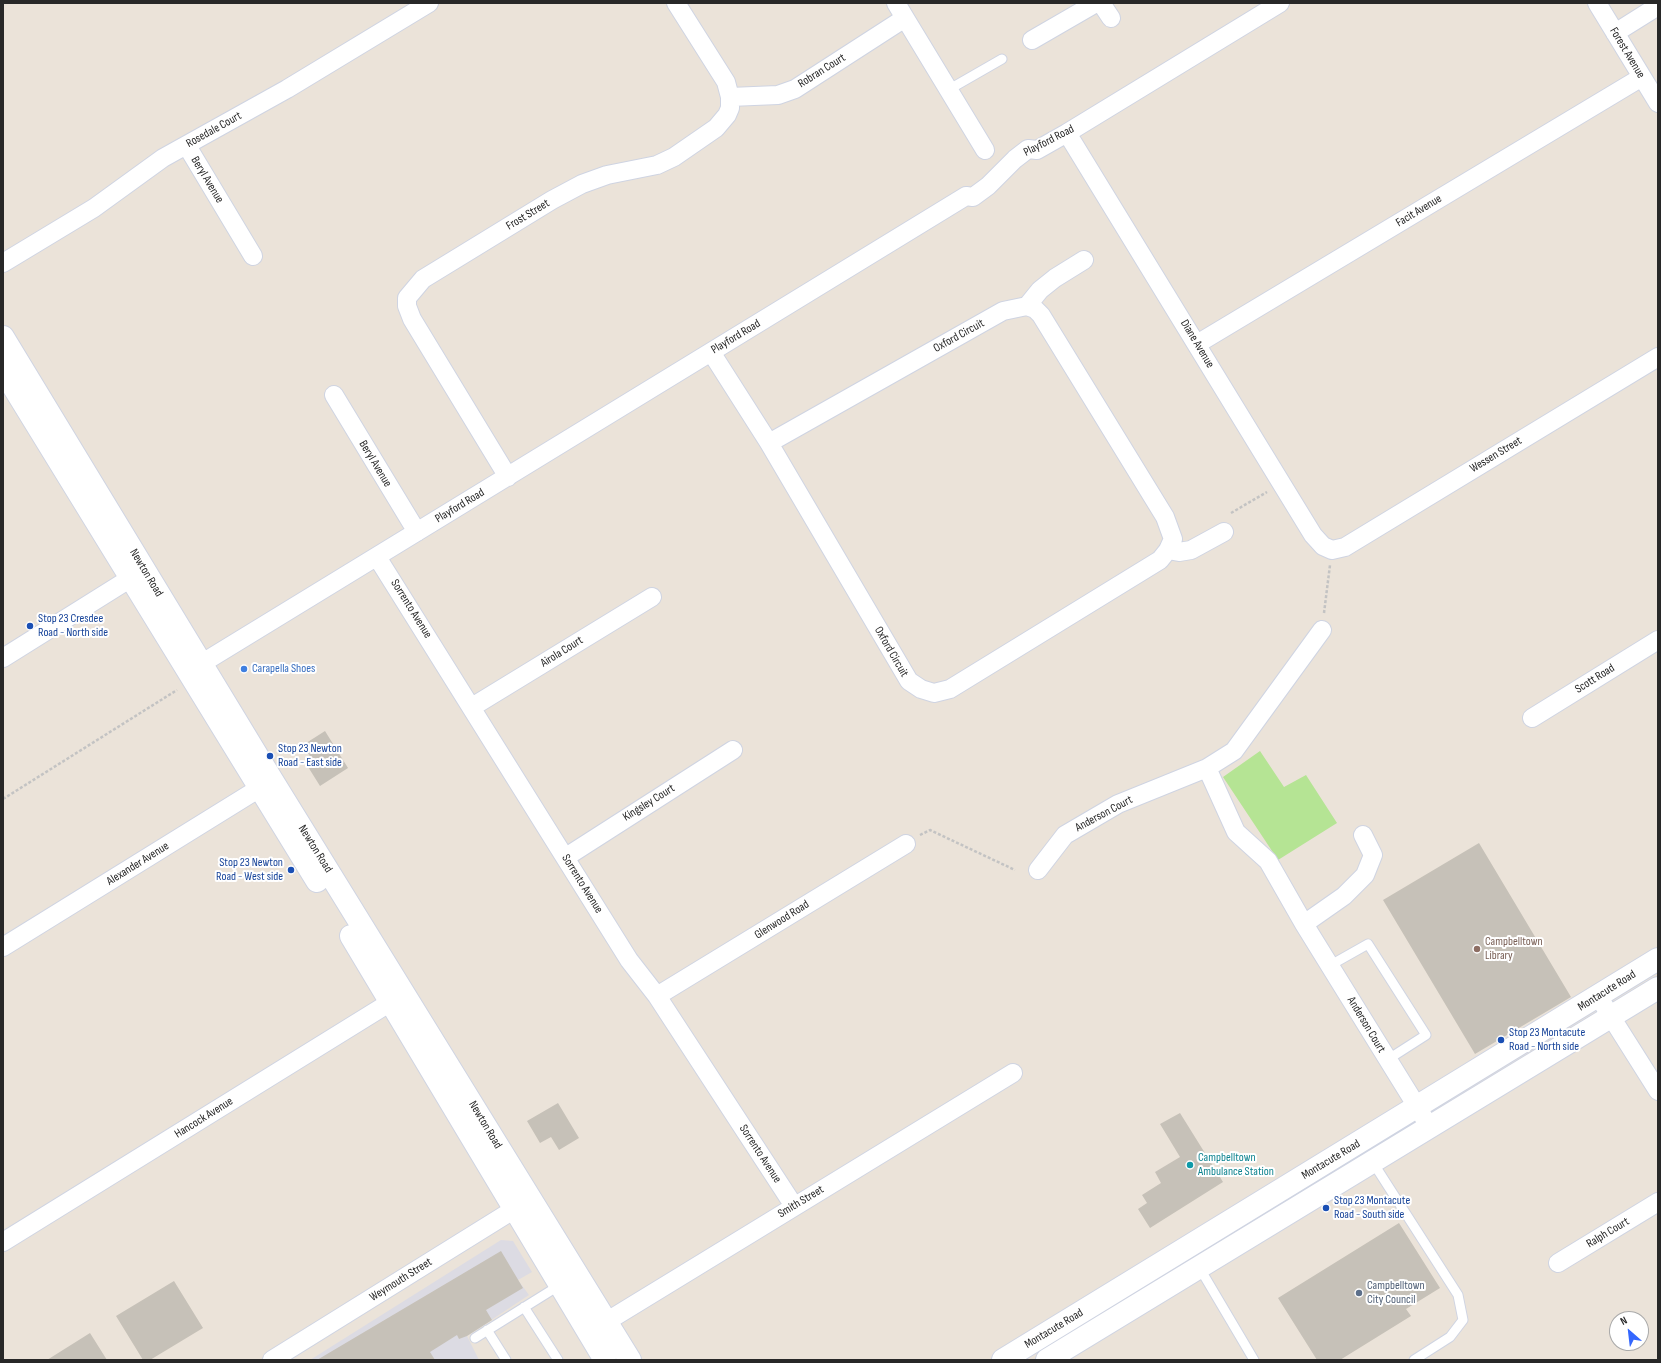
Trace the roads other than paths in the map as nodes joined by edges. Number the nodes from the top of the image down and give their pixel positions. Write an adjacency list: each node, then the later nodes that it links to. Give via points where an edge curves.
1 (429, 3): 19 (street, Rosedale Court, via 287,90)
2 (676, 3): 16 (street, via 714,60 726,82)
3 (896, 3): 9 (street)
4 (1096, 3): 12 (street)
5 (1101, 3): 10 (street)
6 (1280, 3): 18 (street, Playford Road)
7 (1597, 3): 11 (street, Forest Avenue)
8 (1658, 6): 11 (street)
9 (905, 18): 15 (street); 16 (street, Robran Court, via 795,89 778,95)
10 (1111, 18)
11 (1615, 32): 14 (street, Forest Avenue)
12 (1032, 40)
13 (1002, 59): 15 (lane)
14 (1642, 77): 17 (street, Forest Avenue); 26 (street, Facit Avenue)
15 (948, 90): 20 (street)
16 (730, 97): 32 (street, Frost Street, via 727,115 716,128 674,157 657,165 582,184 423,279 406,298 407,306 420,333)
17 (1658, 103)
18 (1067, 133): 26 (street, Diane Avenue); 27 (street, Playford Road, via 1037,150 1028,149 973,197 966,196)
19 (187, 146): 21 (street, Beryl Avenue); 23 (street, Rosedale Court, via 163,158 94,208)
20 (985, 150)
21 (253, 256)
22 (1084, 260): 24 (street, via 1050,282)
23 (3, 263)
24 (1026, 306): 31 (street, Oxford Circuit, via 1003,311); 35 (street, via 1035,309 1041,315 1165,517 1173,539)
25 (5, 344): 38 (main road, Newton Road)
26 (1197, 344): 36 (street, Diane Avenue, via 1313,535)
27 (711, 352): 31 (street, Oxford Circuit); 32 (street, Playford Road)
28 (1658, 357): 36 (street, Wessen Street, via 1345,547)
29 (3, 370): 38 (main road, Newton Road)
30 (334, 395): 33 (street, Beryl Avenue)
31 (769, 444): 35 (street, Oxford Circuit, via 909,681 921,690 934,693 956,685 1160,560)
32 (508, 477): 33 (street, Playford Road)
33 (417, 532): 37 (street, Playford Road)
34 (1224, 532): 35 (street, via 1191,550)
35 (1168, 550)
36 (1332, 550)
37 (378, 557): 43 (street, Playford Road); 44 (street, Sorrento Avenue)
38 (138, 574): 42 (street); 43 (main road, Newton Road)
39 (652, 597): 44 (street, Airola Court)
40 (1322, 630): 47 (street, Anderson Court, via 1234,751)
41 (1658, 640): 45 (street, Scott Road)
42 (3, 658)
43 (194, 672): 48 (main road, Newton Road)
44 (472, 707): 51 (street, Sorrento Avenue)
45 (1532, 718)
46 (733, 750): 51 (street, Kingsley Court)
47 (1207, 768): 52 (street, Anderson Court, via 1118,804 1065,835); 53 (street, Anderson Court, via 1236,832 1268,861)
48 (265, 785): 54 (street, Alexander Avenue); 60 (main road, Newton Road)
49 (1363, 835): 53 (street, via 1373,855 1365,876 1344,896)
50 (906, 844): 58 (street, Glenwood Road)
51 (566, 857): 58 (street, Sorrento Avenue, via 629,960)
52 (1038, 870)
53 (1304, 924): 56 (street, Anderson Court)
54 (3, 947)
55 (1658, 959): 59 (main road, Montacute Road)
56 (1329, 966): 62 (street, Anderson Court); 62 (lane, via 1368,944 1426,1035)
57 (1658, 988): 61 (main road, Montacute Road)
58 (657, 996): 70 (street, Sorrento Avenue)
59 (1598, 996): 61 (street); 65 (main road, Montacute Road)
60 (397, 998): 69 (main road, Newton Road); 71 (street, Hancock Avenue)
61 (1611, 1017): 64 (street); 66 (main road, Montacute Road)
62 (1387, 1060): 65 (street, Anderson Court)
63 (1013, 1073): 70 (street, Smith Street)
64 (1658, 1091)
65 (1417, 1108): 66 (street, Anderson Court); 78 (main road, Montacute Road)
66 (1429, 1126): 67 (main road, Montacute Road)
67 (1372, 1161): 73 (main road, Montacute Road); 88 (lane, via 1458,1295 1463,1320 1450,1338)
68 (1658, 1202): 72 (street, Ralph Court)
69 (523, 1204): 74 (main road, Newton Road); 76 (main road, Newton Road); 81 (street, Weymouth Street)
70 (794, 1206): 76 (street, Smith Street)
71 (3, 1242)
72 (1558, 1263)
73 (1199, 1267): 80 (main road, Montacute Road); 87 (lane)
74 (560, 1284): 75 (lane); 76 (main road, Newton Road)
75 (524, 1307): 77 (lane); 83 (lane)
76 (598, 1327): 84 (main road, Newton Road); 85 (main road, Newton Road)
77 (488, 1330): 79 (lane); 82 (lane)
78 (1048, 1333): 80 (street); 86 (main road, Montacute Road)
79 (475, 1338)
80 (1057, 1357)
81 (272, 1360)
82 (506, 1360)
83 (558, 1360)
84 (605, 1360)
85 (630, 1360)
86 (1003, 1360)
87 (1254, 1360)
88 (1414, 1360)

